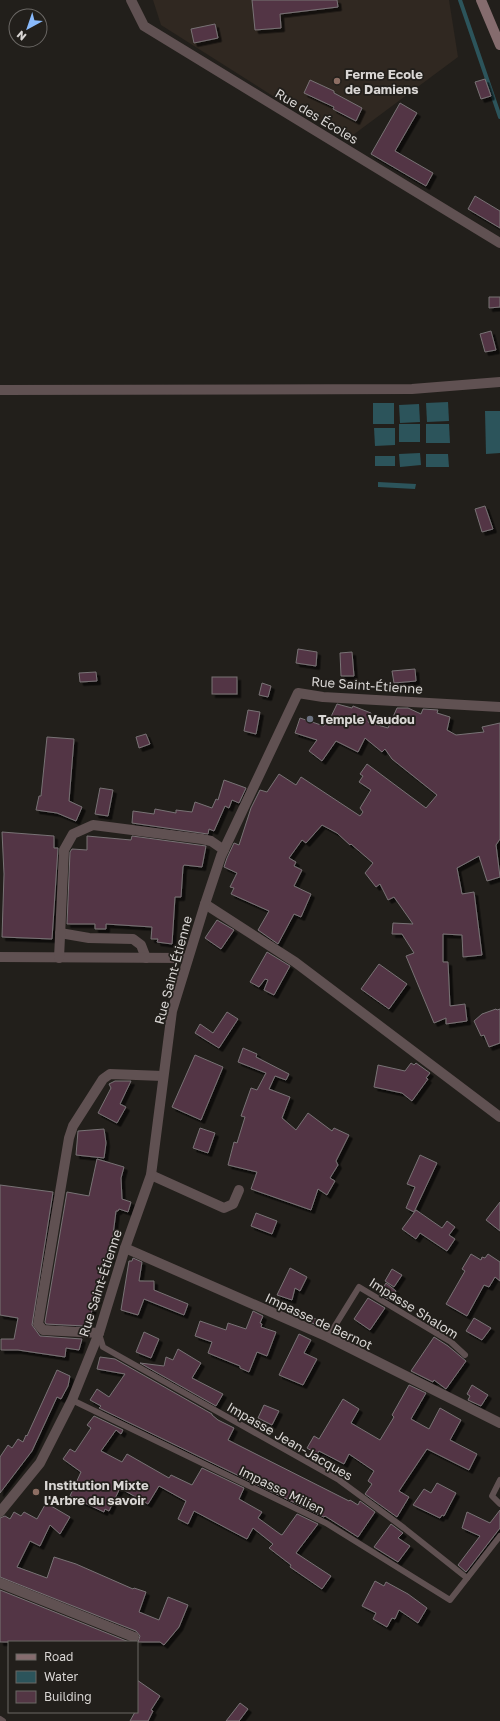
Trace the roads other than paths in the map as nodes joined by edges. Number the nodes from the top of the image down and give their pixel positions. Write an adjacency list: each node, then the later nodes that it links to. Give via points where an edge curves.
1 (131, 0): 4 (street, Rue des Écoles, via 144,26)
2 (481, 0): 3 (street)
3 (500, 45)
4 (500, 244)
5 (500, 382): 6 (street, via 412,389)
6 (0, 390)
7 (500, 707): 8 (street, Rue Saint-Étienne, via 323,697 298,693)
8 (224, 850): 9 (street, Rue Saint-Étienne); 10 (street, via 202,838 93,825 73,834 64,850)
9 (205, 904): 14 (street, Rue Saint-Étienne); 16 (street, via 295,962)
10 (60, 933): 12 (street); 13 (street, via 89,938 133,939 141,945)
11 (0, 957): 12 (street)
12 (59, 958): 13 (street)
13 (146, 958): 14 (street)
14 (188, 958): 15 (street, Rue Saint-Étienne, via 172,1011)
15 (163, 1076): 17 (street, Rue Saint-Étienne); 20 (street, via 110,1074 102,1079 73,1126 69,1138 38,1324 42,1330)
16 (500, 1117)
17 (151, 1175): 18 (street, via 224,1208 233,1204); 19 (street, Rue Saint-Étienne)
18 (239, 1190)
19 (125, 1248): 20 (street, Rue Saint-Étienne); 21 (street, Impasse de Bernot)
20 (99, 1333): 23 (street, Rue Saint-Étienne); 29 (lane, Impasse Jean-Jacques, via 103,1348 339,1480)
21 (328, 1337): 22 (lane, Impasse Shalom, via 359,1287 451,1342); 24 (street, Impasse de Bernot)
22 (465, 1355)
23 (72, 1400): 27 (street, Rue Saint-Étienne, via 40,1463); 29 (lane, Impasse Milien, via 326,1523 450,1600)
24 (500, 1424)
25 (500, 1480): 26 (lane, via 492,1496)
26 (500, 1504)
27 (0, 1512)
28 (500, 1536): 29 (lane)
29 (467, 1578)
30 (0, 1583): 31 (street)
31 (134, 1637)
32 (0, 1719): 33 (lane)
33 (3, 1721)

